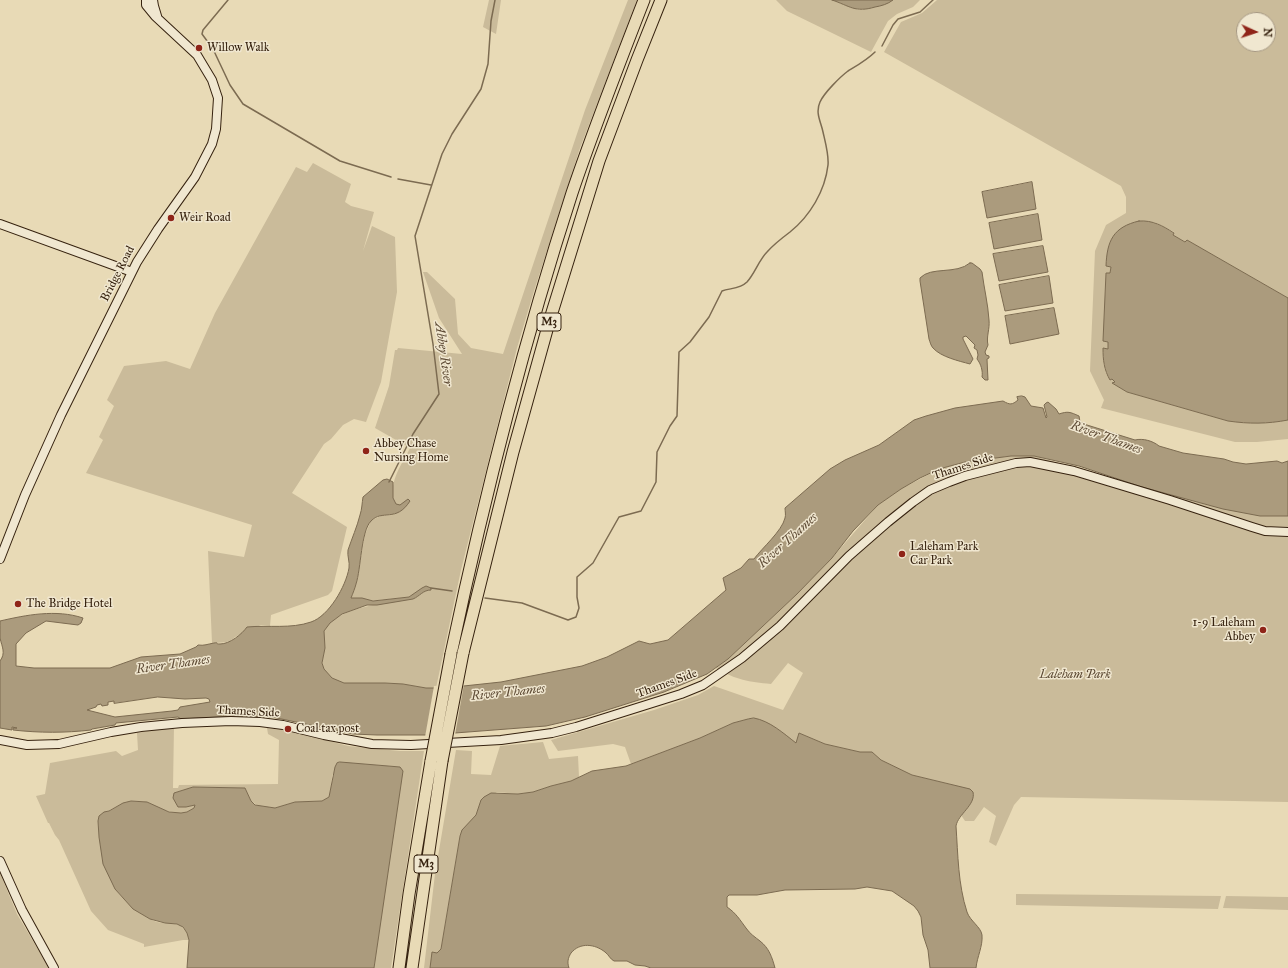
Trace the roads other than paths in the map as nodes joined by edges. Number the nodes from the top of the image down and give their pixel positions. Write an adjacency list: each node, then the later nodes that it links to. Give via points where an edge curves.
1 (644, 0): 11 (highway, M3, bridge, via 585,156 546,278 482,514 430,761)
2 (661, 0): 12 (highway, M3, bridge, via 600,161 550,319 513,452 463,653 442,761)
3 (148, 1): 5 (street, Bridge Road, via 148,8 194,51 201,61 217,93 217,119 212,144 195,177 144,249)
4 (0, 224): 5 (street)
5 (132, 272): 7 (street, Bridge Road, via 61,415)
6 (1288, 532): 8 (street, Thames Side, via 1265,531 1073,471 1030,462 1016,463 949,482 930,490 913,502 849,556 780,626 742,658 703,685 576,727 501,740 410,745 372,744 280,725 231,721 141,728 52,744 27,745)
7 (0, 559)
8 (0, 740)
9 (0, 861): 10 (street, via 22,910)
10 (54, 968)
11 (399, 968)
12 (412, 968)

